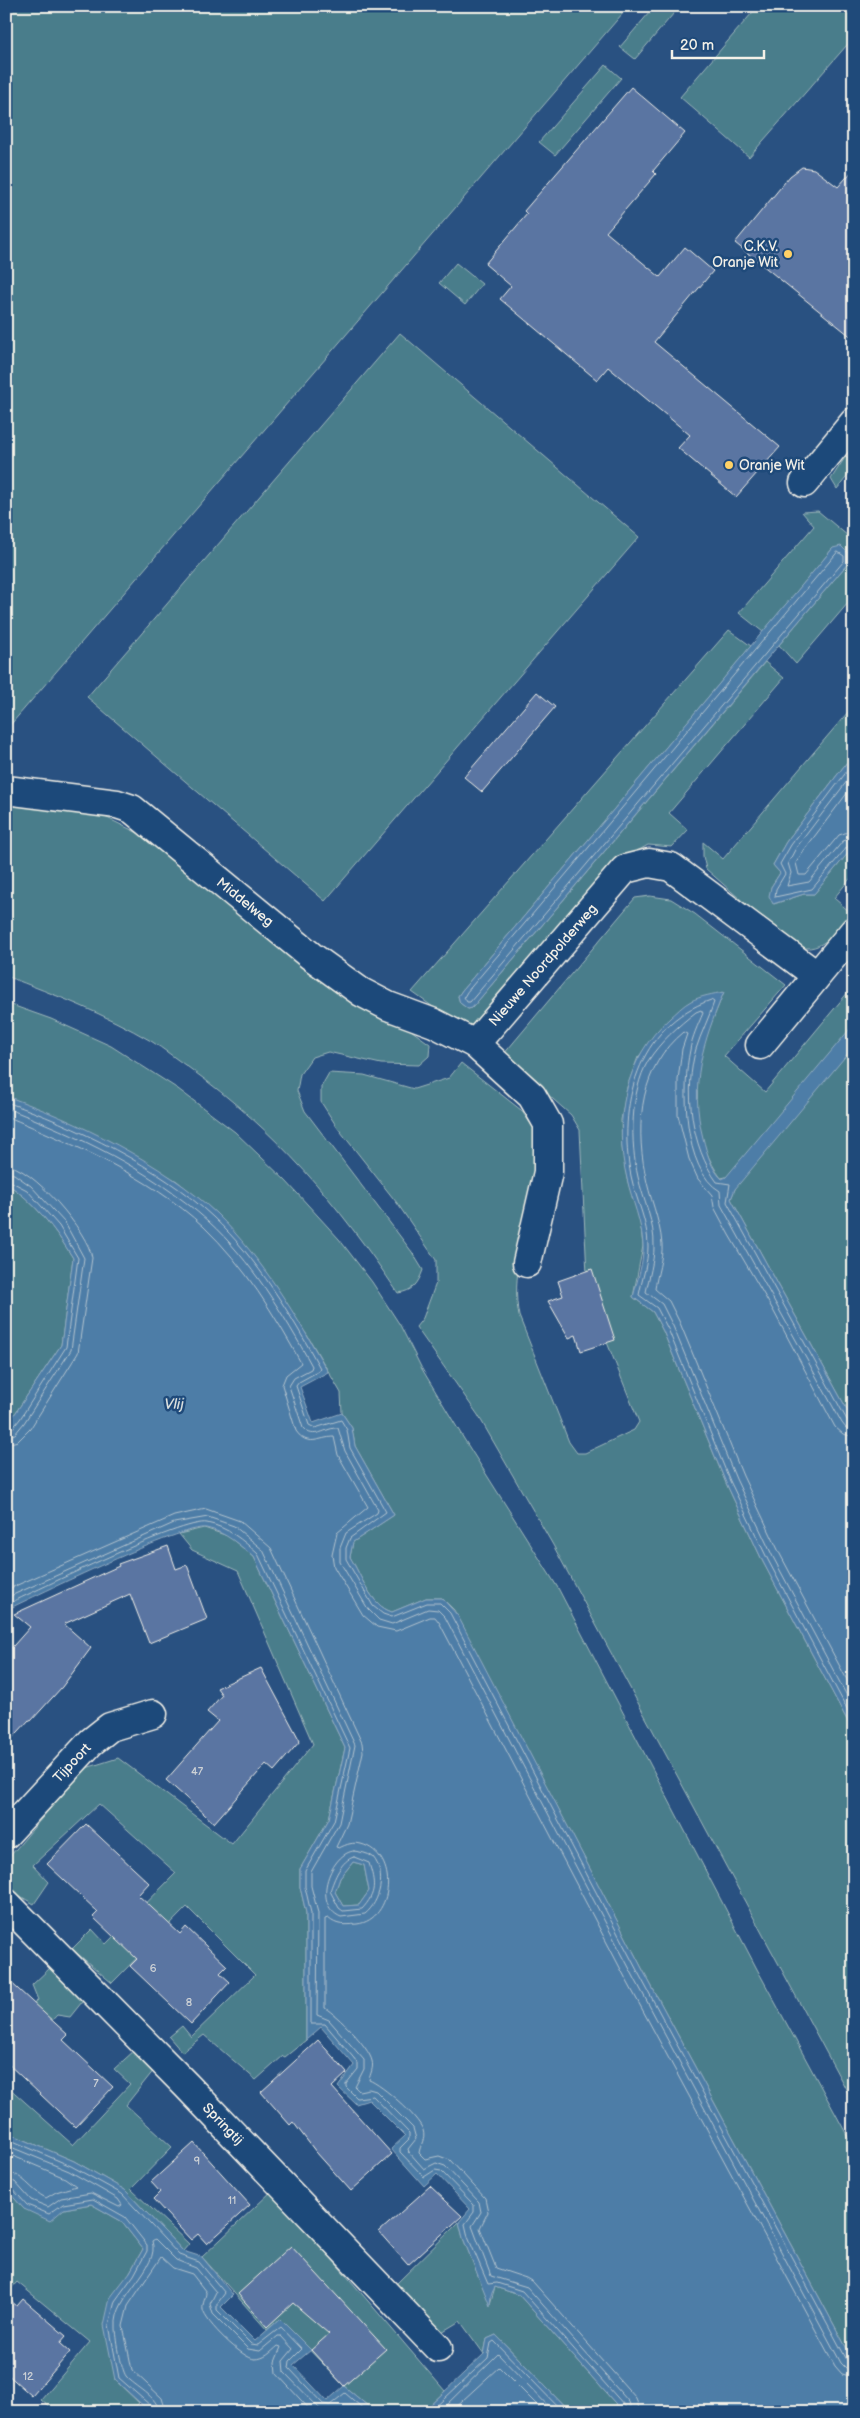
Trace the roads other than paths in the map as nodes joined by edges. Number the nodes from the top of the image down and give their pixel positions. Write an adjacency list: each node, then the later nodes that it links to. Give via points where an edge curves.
1 (854, 422): 2 (street)
2 (804, 483)
3 (6, 790): 6 (street, Middelweg, via 117,804 132,809 311,956 361,992)
4 (854, 931): 5 (street)
5 (816, 975): 6 (street, Nieuwe Noordpolderweg, via 671,867 649,862 625,870); 7 (street)
6 (475, 1044): 8 (street, via 532,1096 548,1124 548,1172)
7 (760, 1045)
8 (527, 1263)
9 (153, 1714): 10 (street, Tijpoort, via 110,1727 91,1742)
10 (6, 1834)
11 (6, 1903): 12 (street, Springtij)
12 (438, 2348)

